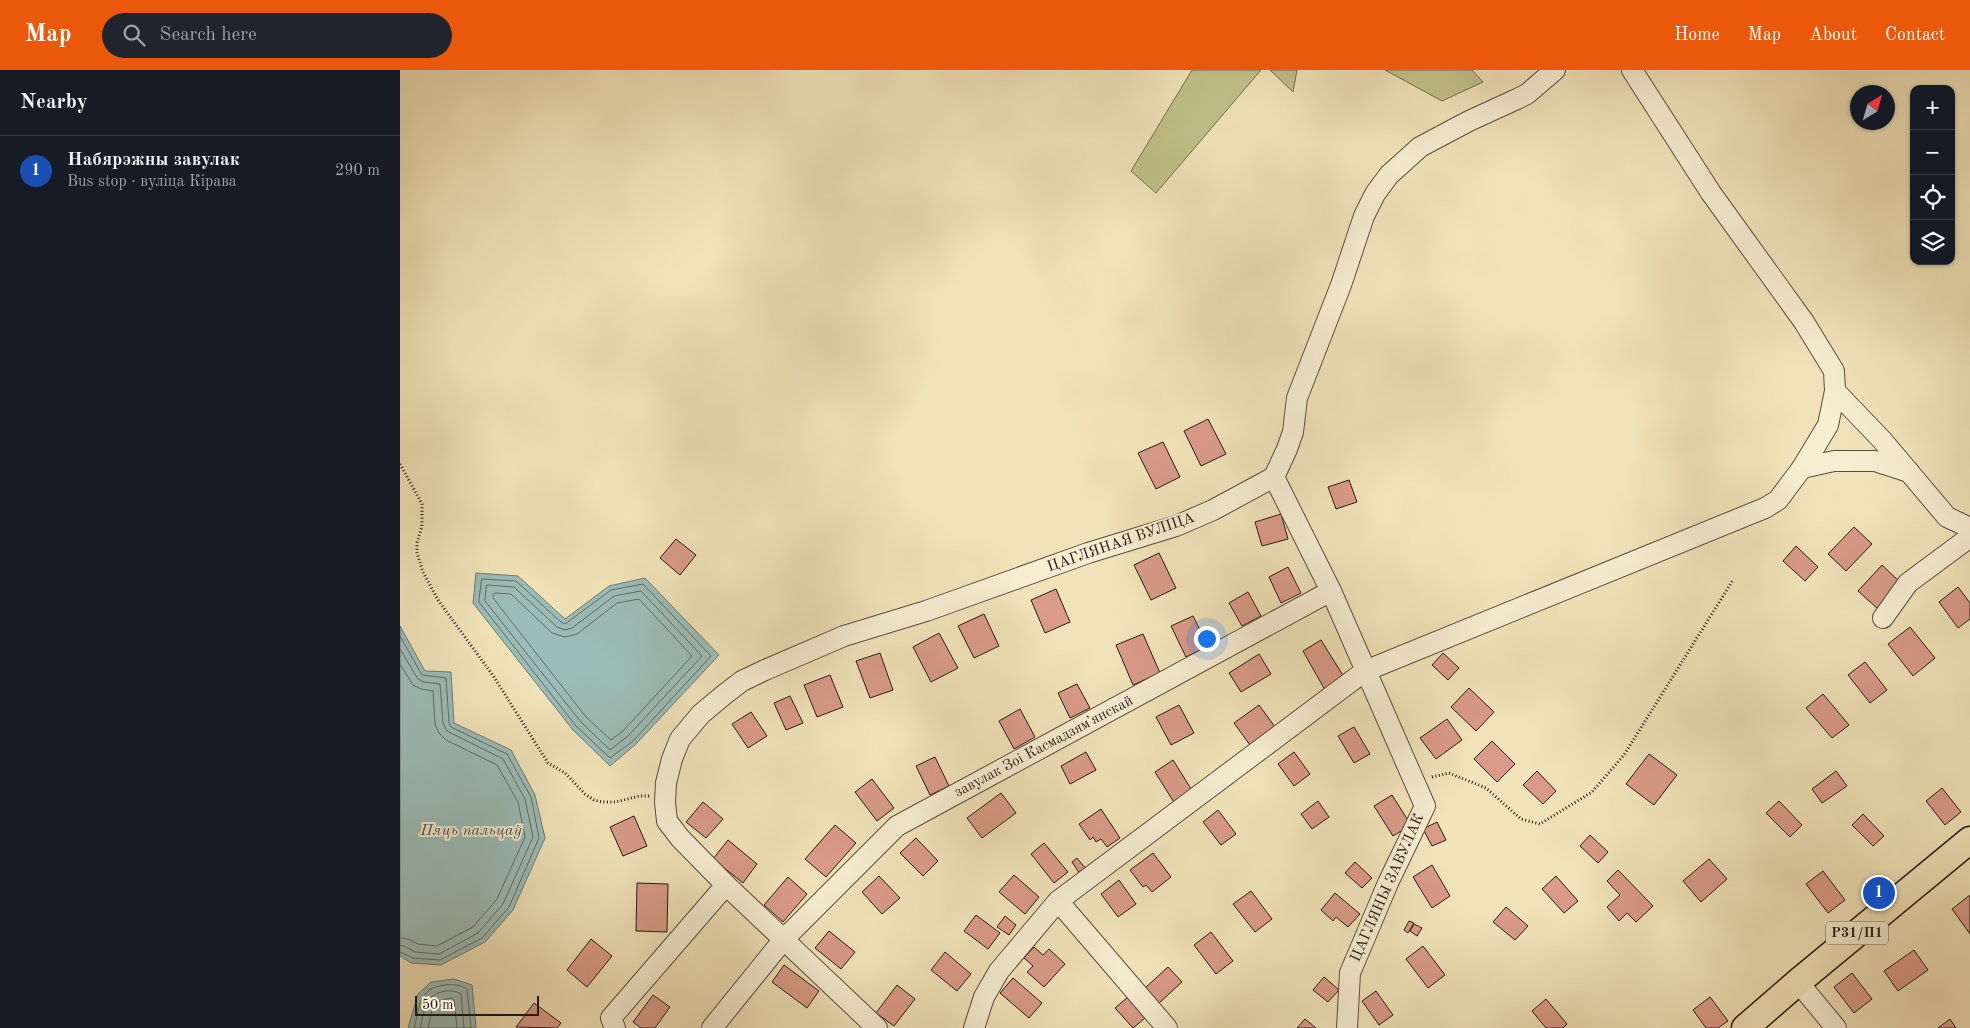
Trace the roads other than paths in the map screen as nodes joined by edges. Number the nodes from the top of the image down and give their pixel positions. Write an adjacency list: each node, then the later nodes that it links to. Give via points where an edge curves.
1 (1555, 70): 6 (street, via 1522,97 1420,147 1389,175 1375,194 1296,398 1293,432)
2 (1632, 70): 3 (street, via 1711,193 1804,322 1834,370)
3 (1836, 390): 4 (street, via 1828,425); 5 (street)
4 (1802, 468): 5 (street, via 1834,461 1875,461); 11 (street, via 1778,500 1764,508)
5 (1909, 472): 7 (street, via 1947,517)
6 (1274, 477): 9 (street); 13 (street, ЦАГЛЯНАЯ ВУЛІЦА, via 1176,526 844,636 742,681 701,714 680,739 672,759 665,796 667,821)
7 (1970, 528)
8 (1970, 537): 10 (street, via 1908,583)
9 (1331, 592): 11 (street); 15 (street, завулак Зоі Касмадзямʼянскай, via 897,826)
10 (1883, 618)
11 (1365, 671): 14 (street); 22 (street, ЦАГЛЯНЫ ЗАВУЛАК, via 1425,806 1350,973)
12 (1970, 840): 16 (main road, Р31/П1)
13 (726, 885): 15 (street, ЦАГЛЯНАЯ ВУЛІЦА); 17 (street, via 610,1018)
14 (1058, 901): 20 (street, via 999,971 984,997); 21 (street)
15 (784, 939): 18 (street, завулак Зоі Касмадзямʼянскай); 19 (street)
16 (1798, 982): 23 (main road, Р31/П1); 24 (street)
17 (615, 1028)
18 (712, 1028)
19 (877, 1028)
20 (974, 1028)
21 (1167, 1028)
22 (1347, 1028)
23 (1746, 1028)
24 (1836, 1028)

